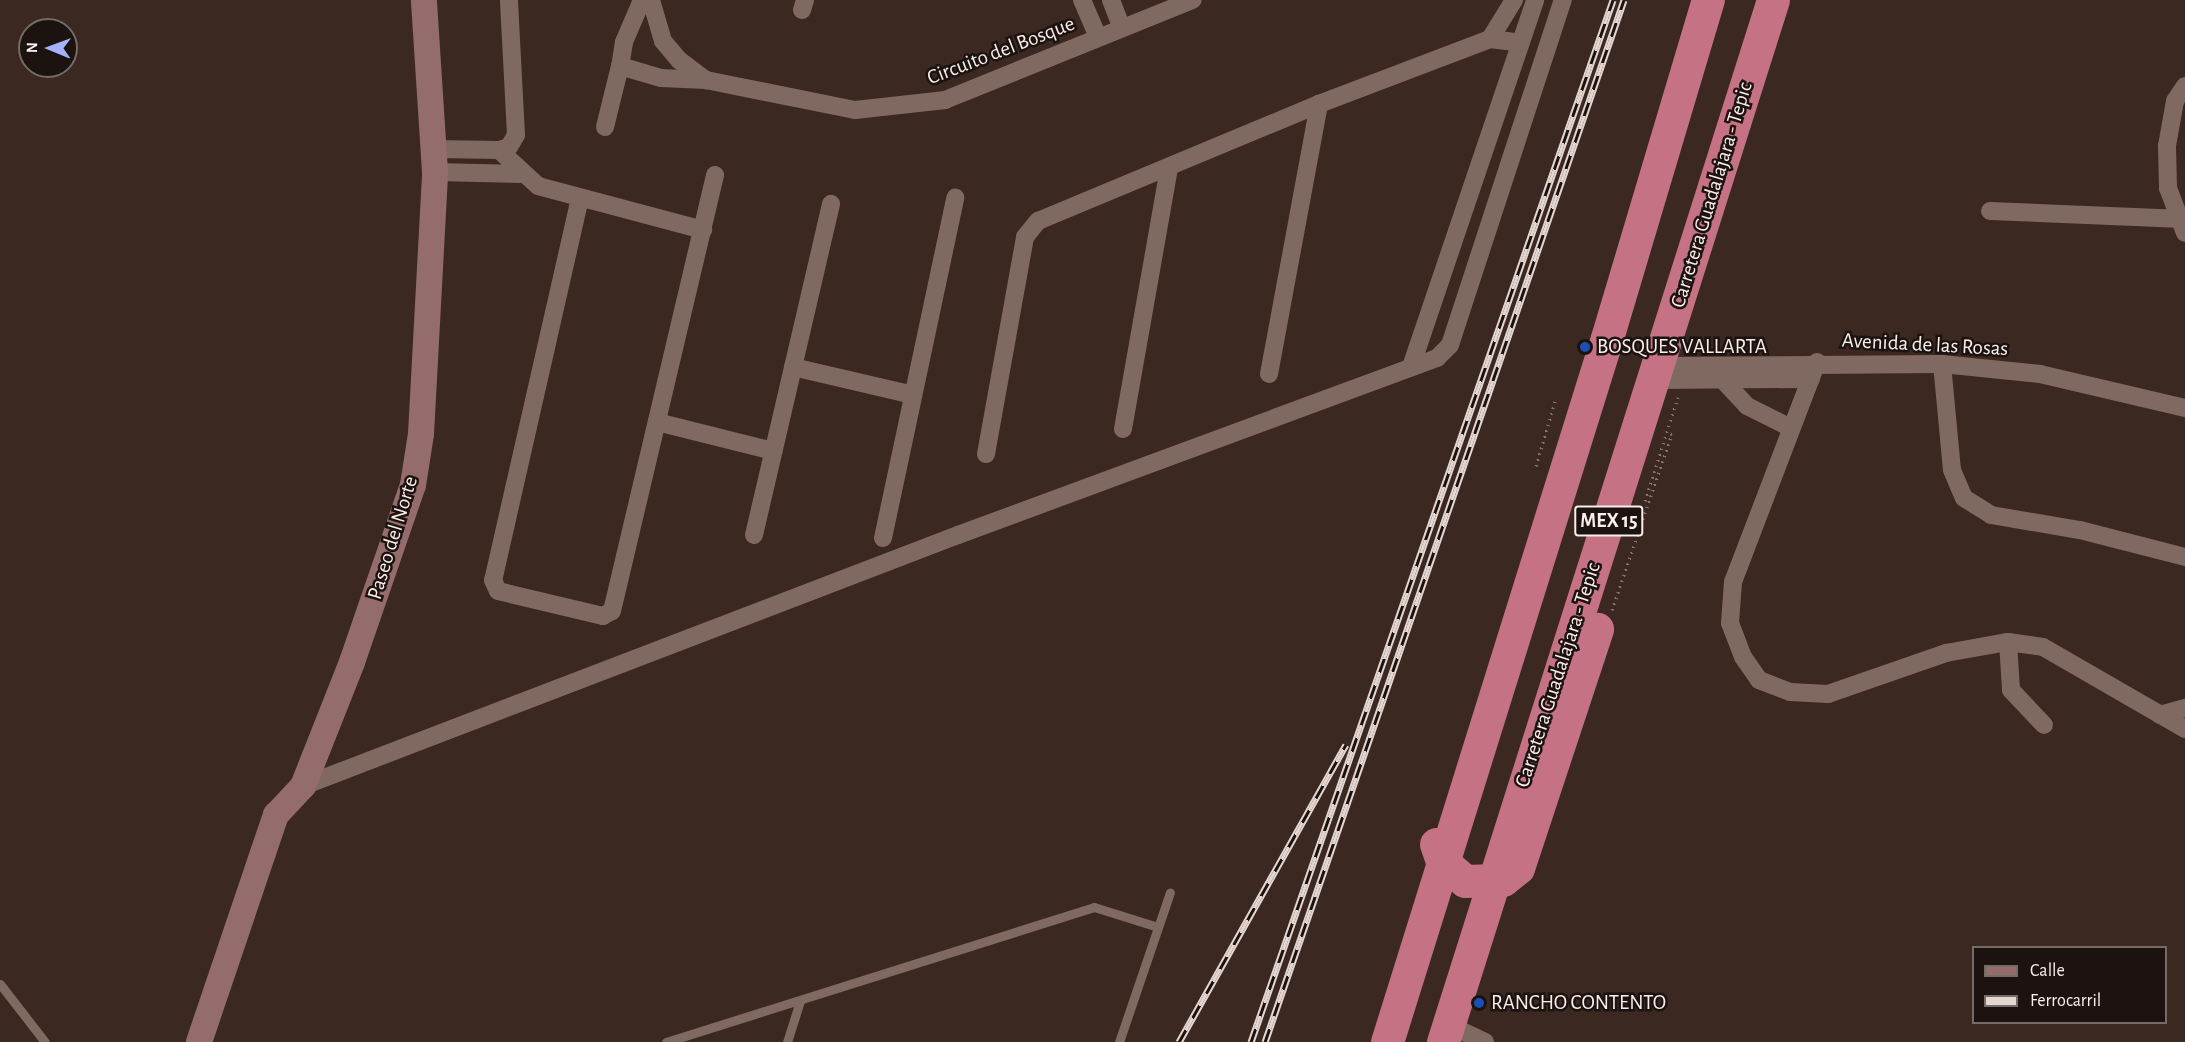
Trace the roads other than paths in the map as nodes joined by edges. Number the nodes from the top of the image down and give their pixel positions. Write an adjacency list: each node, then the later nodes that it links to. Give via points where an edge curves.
1 (424, 0): 24 (street, Paseo del Norte)
2 (509, 0): 23 (street, via 516,135 509,147)
3 (642, 0): 18 (street)
4 (651, 0): 19 (street, Circuito del Bosque, via 663,40 679,60)
5 (1082, 0): 15 (street)
6 (1111, 0): 14 (street)
7 (1193, 0): 14 (street, Circuito del Bosque)
8 (1514, 0): 16 (street)
9 (1535, 0): 17 (street)
10 (1563, 0): 35 (street, via 1450,345 1437,358)
11 (1688, 0): 32 (highway, via 1660,103)
12 (1707, 0): 32 (highway, MEX 15)
13 (1773, 0): 40 (highway, Carretera Guadalajara - Tepic / MEX 15, via 1669,333)
14 (1122, 28): 15 (street, Circuito del Bosque)
15 (1098, 38): 19 (street, Circuito del Bosque, via 945,100 902,108 855,110 810,104)
16 (1490, 39): 17 (street); 21 (street)
17 (1521, 43): 35 (street)
18 (620, 66): 19 (street, via 661,78); 22 (street)
19 (706, 80)
20 (2180, 93): 33 (street, via 2167,146 2168,188)
21 (1320, 104): 25 (street); 39 (street)
22 (605, 127)
23 (499, 150): 24 (street); 26 (street)
24 (434, 161): 26 (street); 58 (street, Paseo del Norte, via 421,434 413,484 352,662)
25 (1169, 168): 47 (street); 49 (street, via 1029,228)
26 (521, 174): 28 (street, via 538,186)
27 (715, 175): 34 (street)
28 (580, 198): 34 (street); 45 (street, via 493,580 498,591 609,615)
29 (955, 198): 43 (street)
30 (831, 204): 37 (street)
31 (1990, 211): 33 (street)
32 (1639, 220): 42 (highway, MEX 15)
33 (2181, 226)
34 (702, 230): 45 (street)
35 (1412, 364): 58 (street)
36 (1942, 364): 38 (street, Avenida de las Rosas); 44 (street, Avenida de las Rosas, via 2040,374); 52 (street, via 1952,470 1965,498 1990,515 2080,530)
37 (793, 367): 43 (street); 48 (street)
38 (1814, 371): 40 (street, Avenida de las Rosas); 41 (street); 46 (street)
39 (1269, 374)
40 (1667, 378): 41 (street); 42 (highway, via 1654,439 1572,708 1518,868 1503,880 1465,881 1442,861 1435,837 1556,453); 63 (highway, Carretera Guadalajara - Tepic / MEX 15)
41 (1722, 379): 46 (street, via 1747,406)
42 (1591, 390): 69 (highway, MEX 15)
43 (913, 395): 51 (street)
44 (2185, 408)
45 (657, 422): 48 (street)
46 (1791, 428): 53 (street, via 1733,582 1730,623 1743,657 1759,680 1790,692 1828,694 1946,653)
47 (1123, 429)
48 (773, 451): 50 (street)
49 (986, 454)
50 (754, 535)
51 (883, 538)
52 (2185, 557)
53 (2008, 642): 55 (street, via 2043,647); 56 (street, via 2011,690)
54 (2185, 708): 55 (street)
55 (2160, 715): 57 (street)
56 (2044, 725)
57 (2185, 729)
58 (303, 786): 65 (street, Paseo del Norte, via 276,815)
59 (1170, 892): 60 (lane)
60 (1158, 927): 62 (lane, via 1094,908); 68 (lane)
61 (0, 984): 64 (lane)
62 (800, 1001): 66 (lane); 67 (lane)
63 (1445, 1033): 70 (street)
64 (45, 1042)
65 (199, 1042)
66 (666, 1042)
67 (787, 1042)
68 (1119, 1042)
69 (1387, 1042)
70 (1485, 1042)

